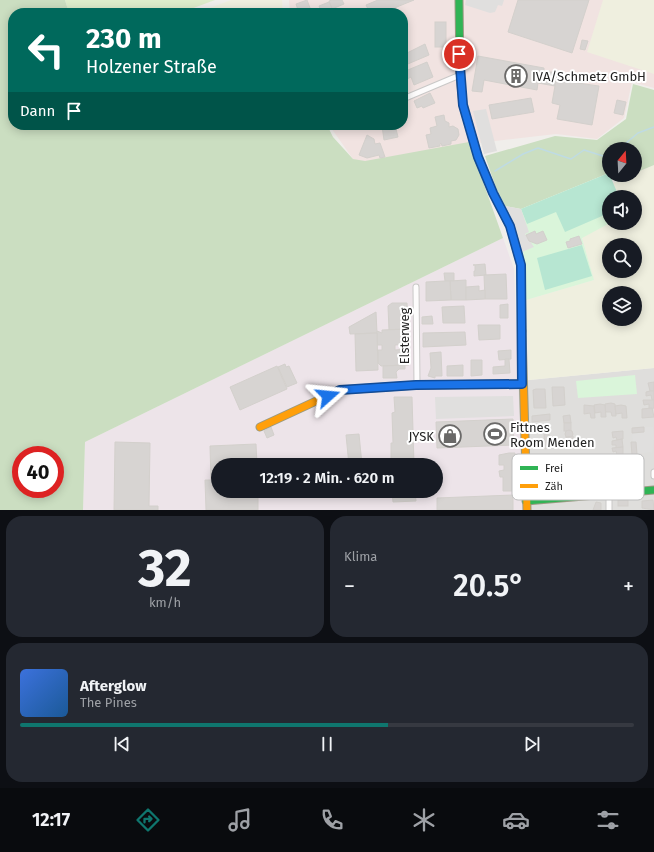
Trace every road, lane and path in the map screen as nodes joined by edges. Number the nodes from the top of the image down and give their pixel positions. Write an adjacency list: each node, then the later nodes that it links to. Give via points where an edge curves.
1 (459, 0): 2 (street)
2 (460, 75): 3 (street); 5 (street, via 463,105 478,157 510,226 521,265)
3 (408, 97)
4 (416, 287): 6 (street, Elsterweg)
5 (522, 384): 6 (street); 8 (street)
6 (416, 385): 7 (street, via 340,390)
7 (260, 427)
8 (524, 454)
9 (654, 472): 10 (street)
10 (654, 476)
11 (654, 490): 12 (street)
12 (644, 491)
13 (538, 500): 14 (street)
14 (526, 501): 15 (street)
15 (527, 510)

